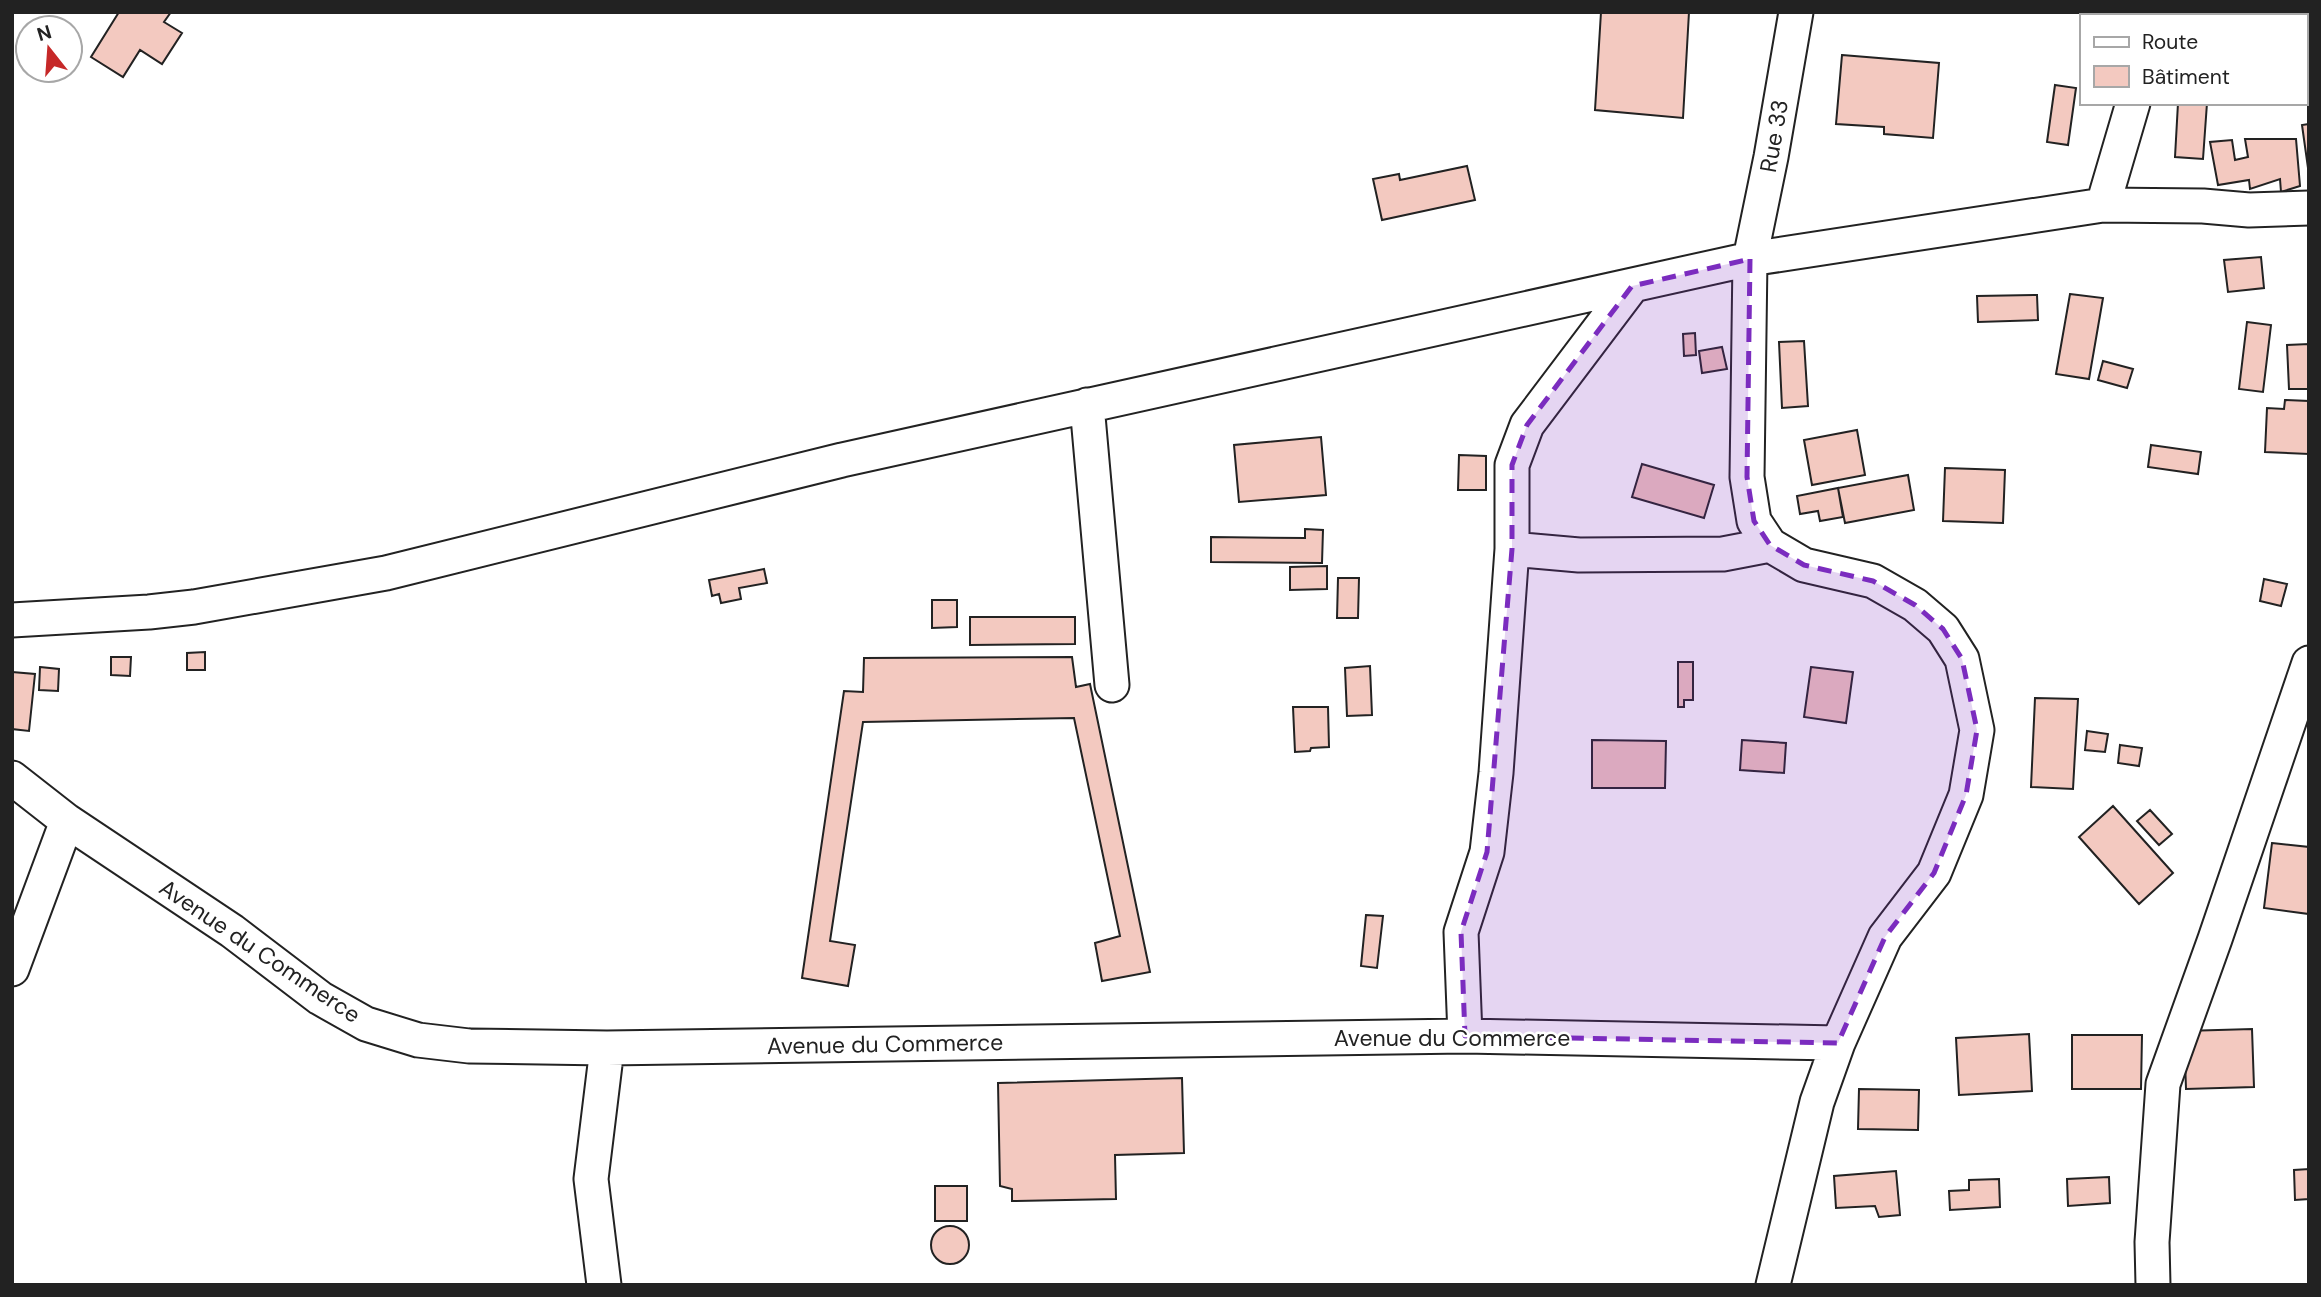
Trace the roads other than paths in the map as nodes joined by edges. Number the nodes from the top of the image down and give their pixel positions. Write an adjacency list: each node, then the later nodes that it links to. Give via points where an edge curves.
1 (1796, 12): 5 (street, Rue 33)
2 (2132, 105): 3 (street)
3 (2103, 205): 4 (street); 5 (street)
4 (2309, 208)
5 (1750, 259): 6 (street); 8 (street, Rue 33, via 1747,477 1754,521)
6 (1632, 286): 7 (street); 9 (street, via 1527,425 1512,465)
7 (1087, 405): 10 (street, via 842,460 386,573 194,607); 12 (street)
8 (1770, 545): 9 (street, via 1723,554 1579,555); 17 (street, via 1804,565 1873,581 1915,605 1943,629 1962,659 1977,730 1966,795 1934,873 1885,937)
9 (1512, 549): 16 (street, via 1487,852 1461,932)
10 (12, 620)
11 (2309, 663): 21 (street, via 2163,1084)
12 (1112, 685)
13 (12, 778): 14 (street, Avenue du Commerce)
14 (66, 821): 15 (street); 18 (street, Avenue du Commerce, via 232,931 320,998 366,1024 418,1040 469,1046)
15 (12, 969)
16 (1465, 1036): 17 (street, Avenue du Commerce); 18 (street, Avenue du Commerce)
17 (1838, 1043): 20 (street, via 1817,1102)
18 (607, 1048): 19 (street, via 591,1179)
19 (604, 1285)
20 (1773, 1285)
21 (2153, 1285)

